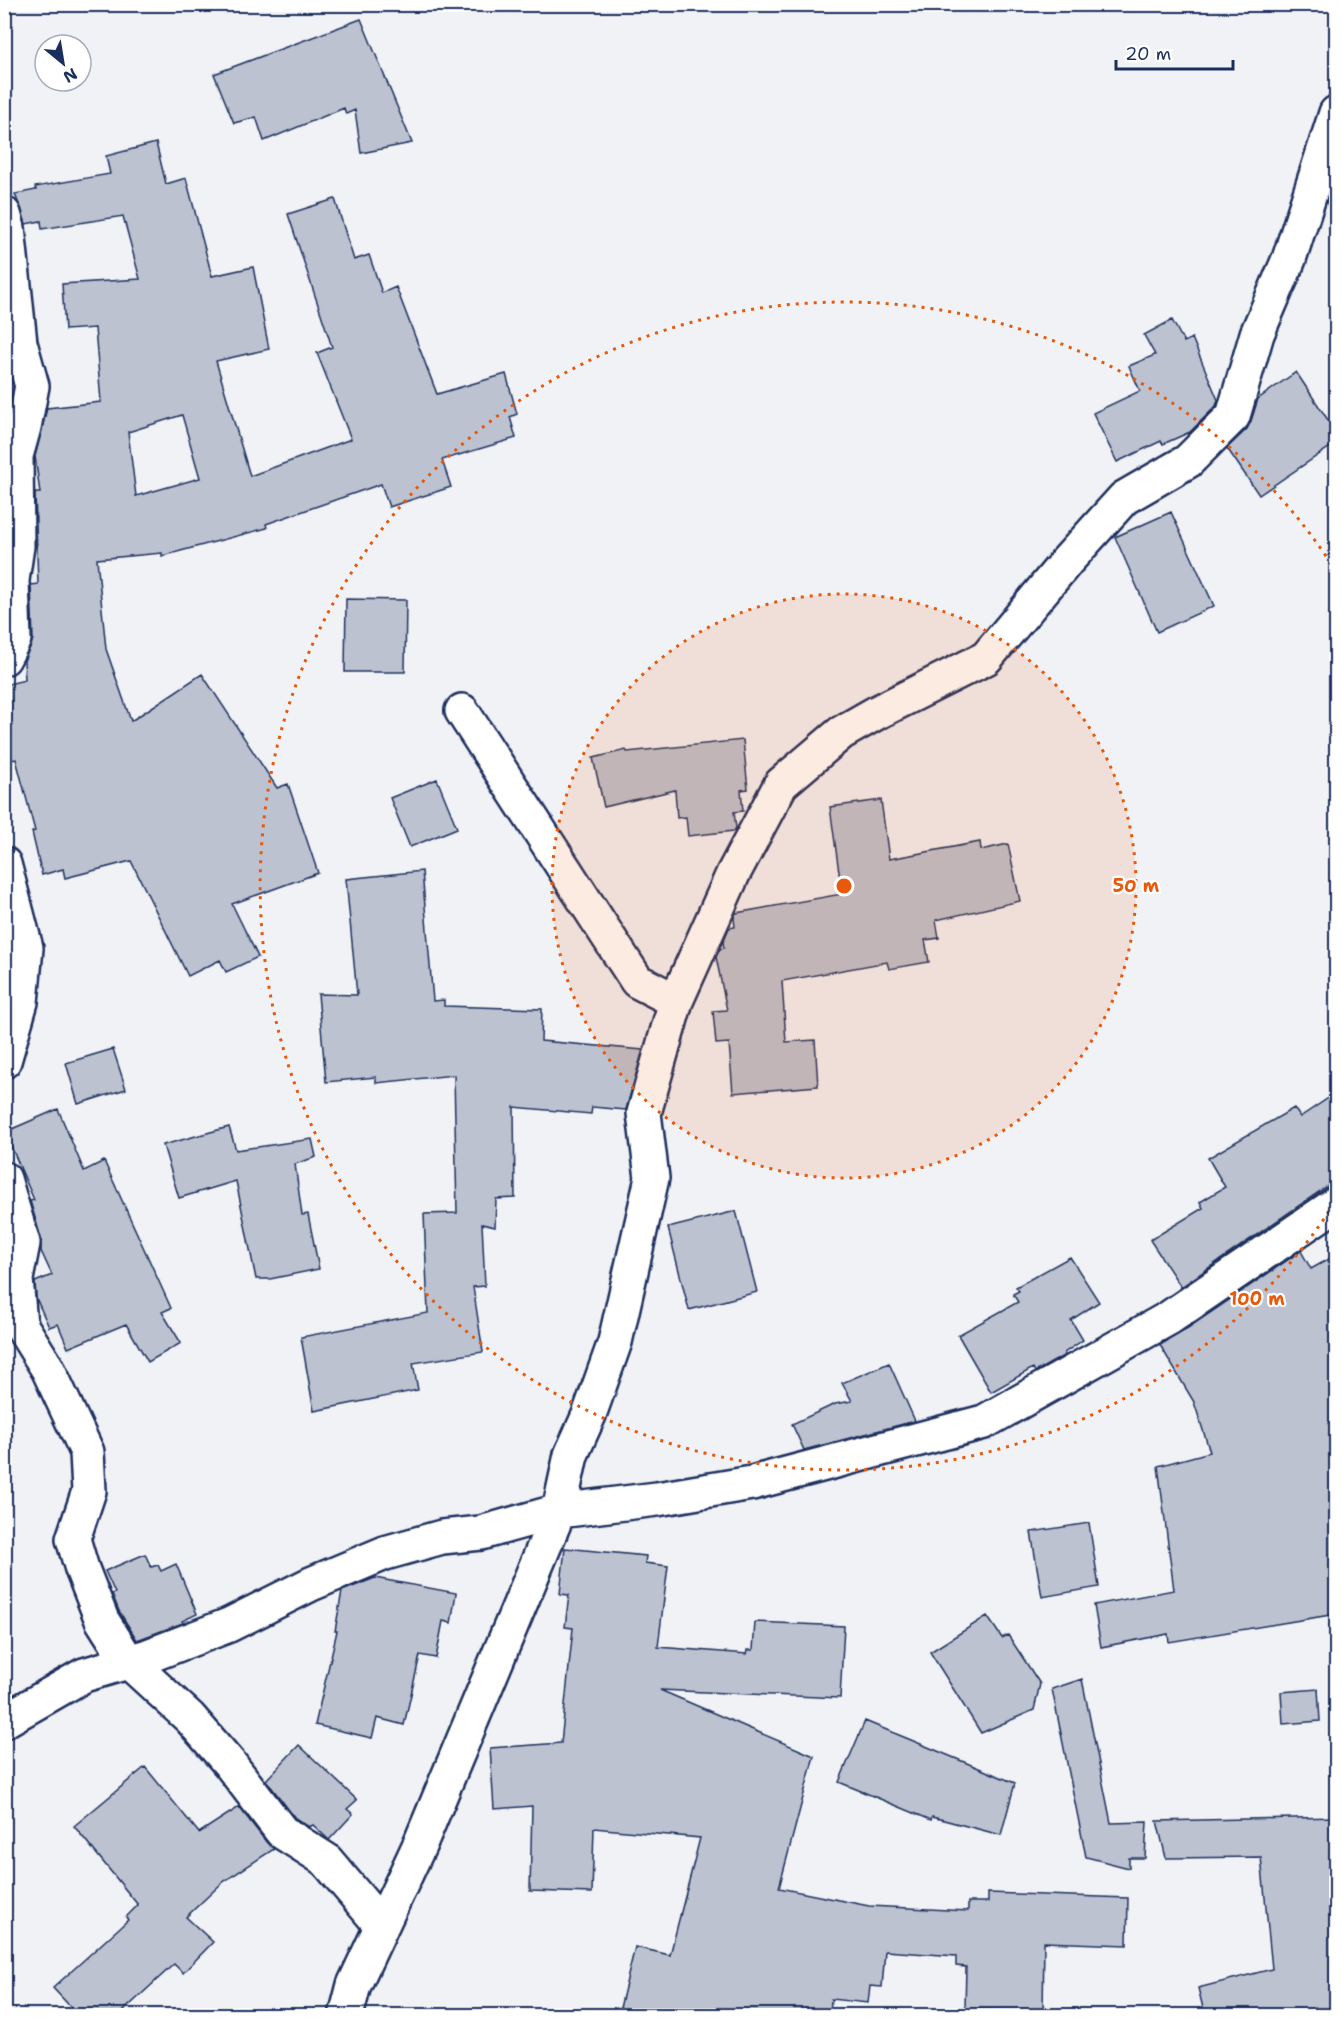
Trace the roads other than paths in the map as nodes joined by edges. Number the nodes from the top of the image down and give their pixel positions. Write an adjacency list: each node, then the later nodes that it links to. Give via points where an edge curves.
1 (1336, 113): 6 (street, via 1289,259 1257,334 1233,416 1188,461 1124,498 986,658 841,733 781,784 733,874)
2 (4, 214): 3 (street, via 20,344 32,387 16,456 14,639)
3 (4, 658)
4 (462, 711): 6 (street, via 637,981)
5 (4, 864): 7 (street, via 26,948 21,1002)
6 (676, 1000): 10 (street, via 644,1113 652,1178 615,1341 571,1455)
7 (4, 1061)
8 (4, 1179): 11 (street, via 22,1243 16,1279 20,1324 48,1369 87,1452 89,1491 73,1539 102,1620)
9 (1336, 1204): 10 (street, via 1169,1318 984,1422 752,1483)
10 (559, 1511): 11 (street, via 481,1533 442,1537 385,1553 310,1584 229,1625); 13 (street, via 420,1844)
11 (128, 1661): 12 (street, via 84,1675); 13 (street, via 190,1718 282,1832 326,1860)
12 (4, 1721)
13 (381, 1925): 14 (street, via 354,1985)
14 (346, 2016)

